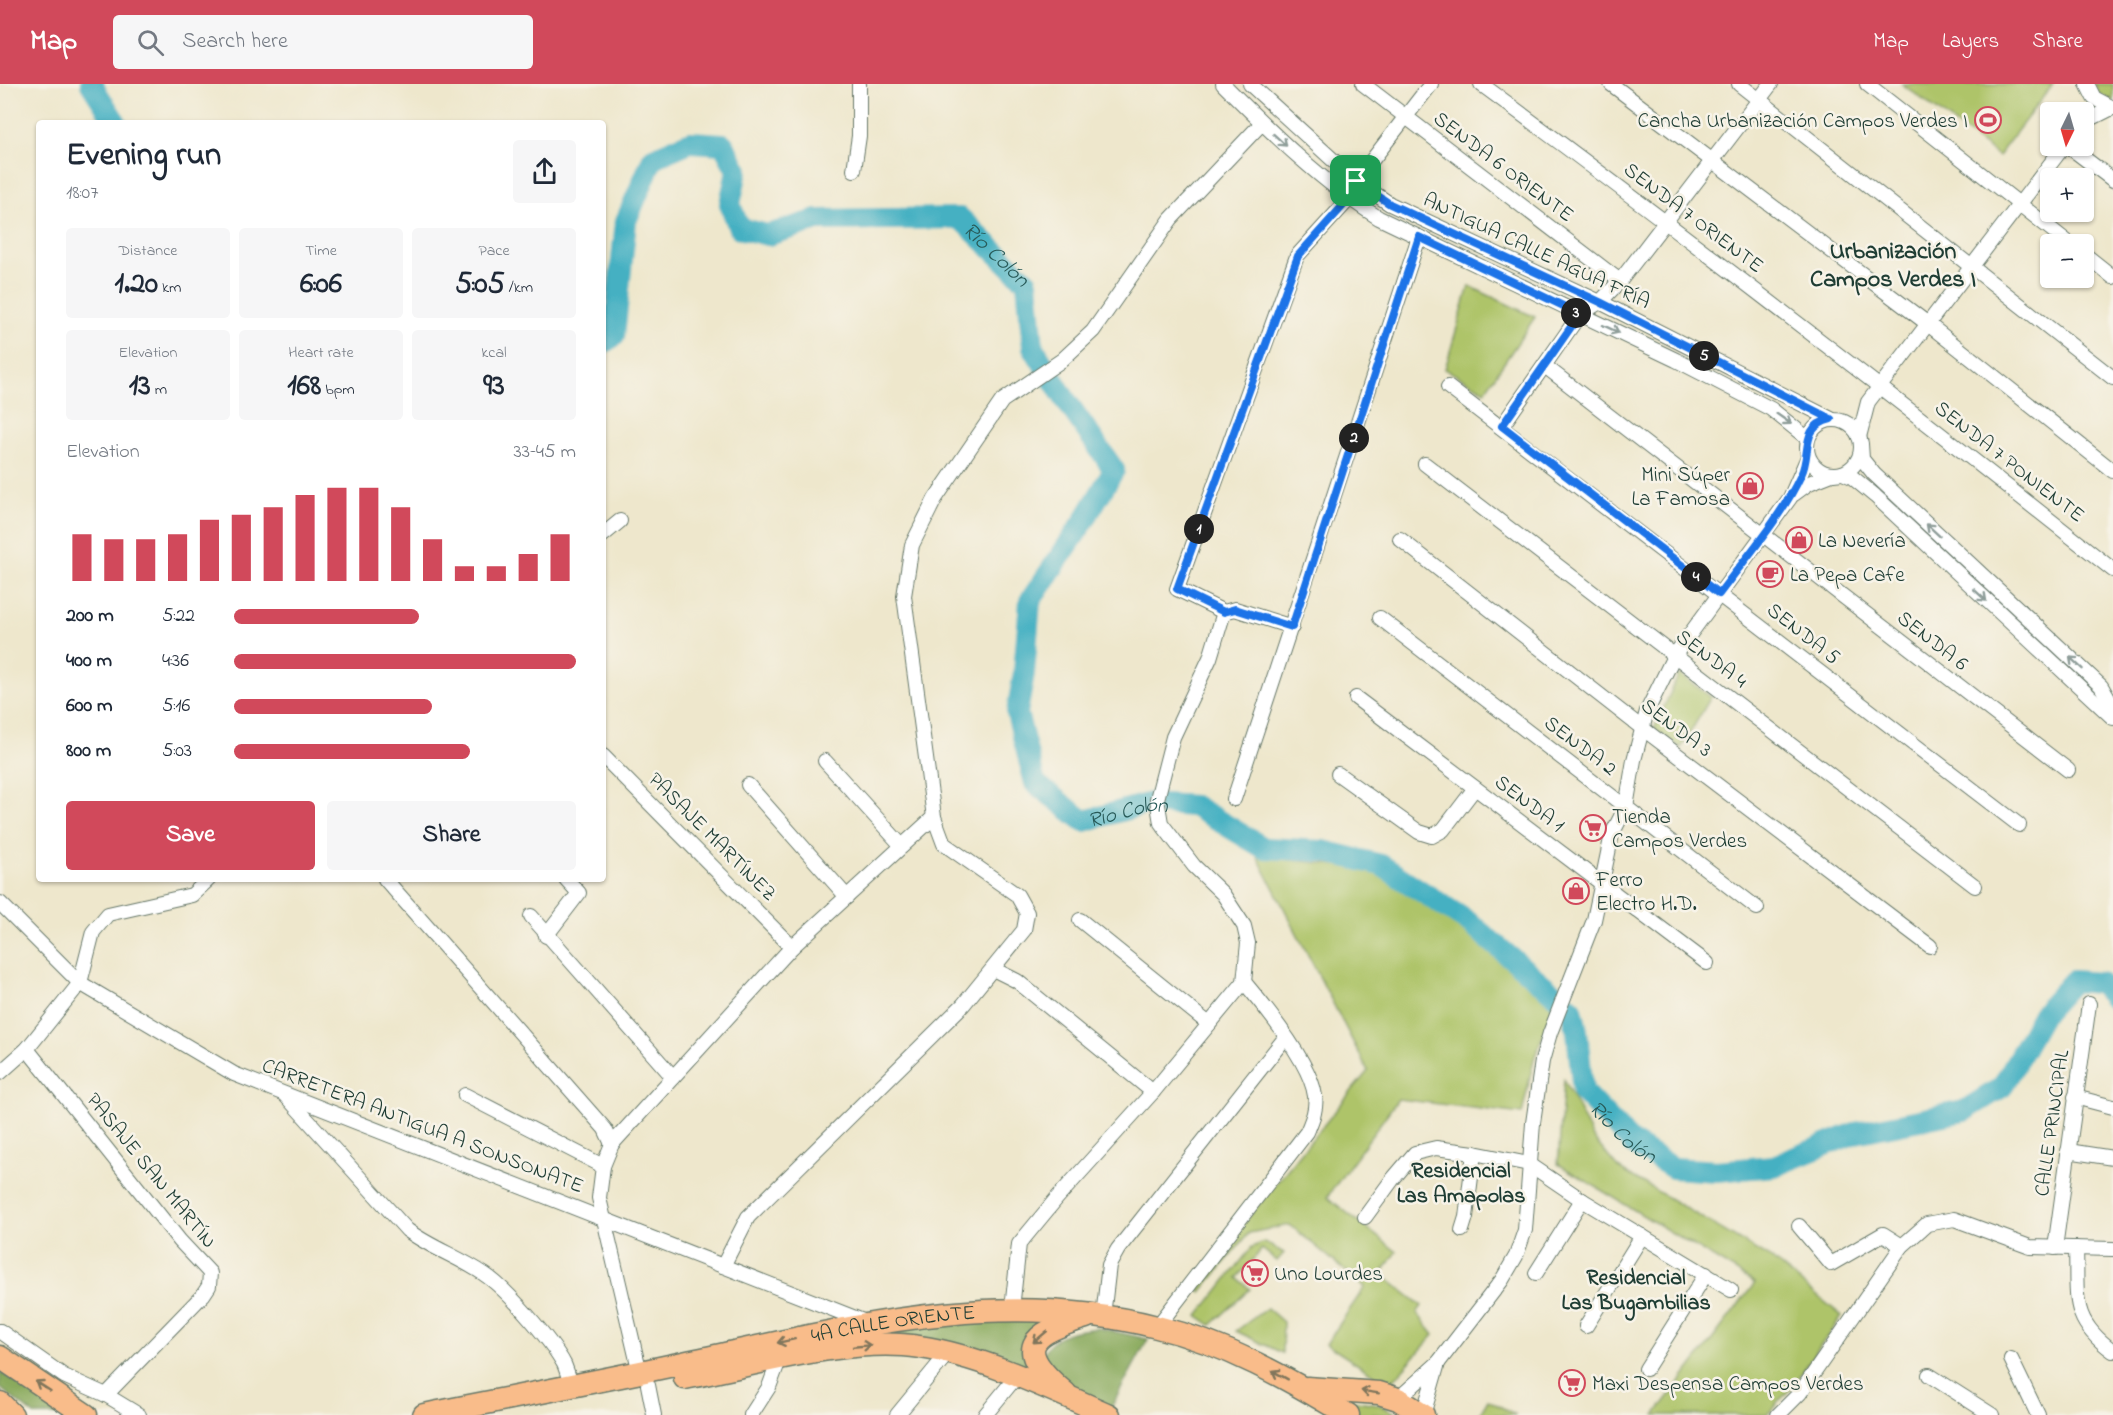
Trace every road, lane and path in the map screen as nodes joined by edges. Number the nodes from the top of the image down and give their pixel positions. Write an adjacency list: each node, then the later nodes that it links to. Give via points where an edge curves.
1 (860, 84): 20 (street)
2 (1223, 84): 16 (street, ANTIGUA CALLE AGUA FRÍA)
3 (1250, 84): 22 (street, ANTIGUA CALLE AGUA FRÍA)
4 (1363, 84): 14 (street, SENDA 6 ORIENTE)
5 (1431, 84): 14 (street)
6 (1481, 84): 25 (street, SENDA 7 ORIENTE)
7 (1611, 84): 19 (street)
8 (1739, 84): 12 (street)
9 (1771, 84): 12 (street)
10 (1867, 84): 24 (street)
11 (2089, 88): 13 (street, via 2099,103)
12 (1759, 99): 19 (street); 29 (street)
13 (2112, 108): 15 (street)
14 (1405, 117): 22 (street); 31 (street, SENDA 6 ORIENTE)
15 (2094, 117)
16 (1262, 123): 23 (street, ANTIGUA CALLE AGUA FRÍA, one-way to 23); 71 (street, via 1171,219 1093,332 1062,360 1002,401 935,499 912,545 904,596)
17 (2058, 156): 24 (street)
18 (2080, 156): 21 (street)
19 (1713, 160): 25 (street); 34 (street)
20 (855, 170)
21 (2113, 180)
22 (1356, 181): 23 (street); 32 (street, ANTIGUA CALLE AGUA FRÍA, via 1390,204)
23 (1349, 199): 27 (street, ANTIGUA CALLE AGUA FRÍA); 55 (street, via 1298,256 1177,589)
24 (2018, 204): 26 (street); 29 (street)
25 (1667, 222): 31 (street); 37 (street, SENDA 7 ORIENTE)
26 (2057, 234)
27 (1419, 237): 33 (street, ANTIGUA CALLE AGUA FRÍA); 57 (street)
28 (2094, 262): 30 (street)
29 (1970, 268): 34 (street); 36 (street)
30 (2113, 277)
31 (1620, 281): 32 (street)
32 (1600, 302): 33 (street); 40 (street, ANTIGUA CALLE AGUA FRÍA)
33 (1580, 314): 35 (street); 42 (street, ANTIGUA CALLE AGUA FRÍA, one-way to 42, via 1771,409)
34 (1928, 324): 37 (street); 46 (street)
35 (1546, 367): 41 (street); 51 (street, SENDA 6)
36 (2113, 378)
37 (1881, 386): 39 (street); 53 (street, SENDA 7 PONIENTE)
38 (1448, 387): 41 (street, SENDA 5)
39 (1868, 402): 40 (street); 43 (street)
40 (1834, 419): 42 (street, via 1816,425); 43 (street, via 1850,425)
41 (1502, 426): 54 (street, SENDA 5)
42 (1807, 438): 44 (street)
43 (1860, 440): 47 (street, via 1859,458); 60 (street, one-way to 43, via 2101,686 1874,474 1862,459)
44 (1808, 457): 47 (street, via 1822,472); 48 (street)
45 (1425, 465): 58 (street, SENDA 4)
46 (2113, 471)
47 (1837, 473): 48 (street, via 1809,483); 61 (street, one-way to 61, via 1868,490)
48 (1790, 498): 51 (street)
49 (620, 521): 50 (street)
50 (606, 533)
51 (1763, 534): 54 (street); 65 (street, SENDA 6)
52 (1400, 539): 62 (street, SENDA 3)
53 (2113, 570)
54 (1719, 594): 58 (street); 72 (street, SENDA 5)
55 (1224, 612): 57 (street, via 1235,609); 89 (street, via 1210,658 1173,737 1157,799 1161,823 1194,866 1223,894 1244,926 1248,943)
56 (1380, 618): 70 (street, SENDA 2)
57 (1292, 627): 69 (street)
58 (1674, 656): 62 (street); 78 (street, SENDA 4)
59 (1356, 698): 68 (street, SENDA 1)
60 (2113, 707)
61 (2113, 718)
62 (1642, 728): 70 (street); 85 (street, SENDA 3)
63 (606, 759): 86 (street, PASAJE MARTÍNEZ)
64 (825, 761): 73 (street)
65 (2068, 770)
66 (1338, 774): 68 (street, via 1419,832 1432,837 1443,830)
67 (748, 785): 79 (street)
68 (1475, 788): 77 (street, SENDA 1)
69 (1234, 799)
70 (1626, 807): 77 (street, via 1612,834); 81 (street, SENDA 2)
71 (934, 817): 73 (street); 88 (street, via 944,844 1017,895 1027,913 1024,930)
72 (2019, 825)
73 (902, 846): 79 (street)
74 (206, 882): 90 (street, via 192,895 108,914 93,932)
75 (388, 882): 102 (street, via 605,1129)
76 (569, 882): 84 (street, via 579,893)
77 (1602, 884): 87 (street, SENDA 1); 106 (street, via 1594,920 1542,1061)
78 (1975, 886)
79 (847, 897): 86 (street)
80 (0, 903): 90 (street, CARRETERA ANTIGUA A SONSONATE)
81 (1757, 908)
82 (531, 916): 84 (street)
83 (1080, 920): 92 (street)
84 (546, 936): 96 (street)
85 (1930, 945)
86 (792, 947): 96 (street)
87 (1707, 963)
88 (993, 969): 97 (street, via 1017,981); 118 (street, via 963,1005 748,1217)
89 (1244, 982): 92 (street); 93 (street)
90 (80, 983): 94 (street); 98 (street, CARRETERA ANTIGUA A SONSONATE, via 234,1074)
91 (2089, 1004): 100 (street, CALLE PRINCIPAL)
92 (1209, 1024): 97 (street)
93 (1285, 1038): 123 (street, via 1118,1249 1109,1265); 126 (street, via 1311,1078 1316,1098 1314,1117 1307,1132)
94 (27, 1049): 95 (street); 140 (street, PASAJE SAN MARTÍN, via 210,1273 203,1295)
95 (0, 1073)
96 (673, 1077): 102 (street)
97 (1153, 1092): 122 (street, via 1019,1244)
98 (283, 1093): 109 (street, CARRETERA ANTIGUA A SONSONATE); 138 (street, via 407,1230 497,1284 554,1349)
99 (465, 1095): 107 (street)
100 (2075, 1097): 101 (street); 103 (street, CALLE PRINCIPAL)
101 (2113, 1107)
102 (612, 1144): 107 (street)
103 (2068, 1150): 105 (street); 115 (street, CALLE PRINCIPAL)
104 (1474, 1153): 106 (street); 110 (street, via 1436,1148 1415,1153); 112 (street)
105 (2113, 1158)
106 (1529, 1164): 108 (street); 133 (street, via 1530,1195 1516,1256)
107 (603, 1166): 109 (street, via 599,1198)
108 (1582, 1200): 113 (street); 119 (street)
109 (602, 1217): 118 (street, CARRETERA ANTIGUA A SONSONATE); 137 (street)
110 (1365, 1217)
111 (1799, 1226): 114 (street, via 1831,1264 1883,1234)
112 (1461, 1230)
113 (1642, 1236): 120 (street); 125 (street)
114 (1902, 1246): 115 (street, via 1928,1224 1954,1219 2030,1247); 155 (street, via 1800,1393)
115 (2055, 1248): 116 (street)
116 (2076, 1248): 117 (street); 128 (street, via 2078,1309 2086,1328)
117 (2113, 1249)
118 (723, 1266): 124 (street, CARRETERA ANTIGUA A SONSONATE)
119 (1536, 1273)
120 (1706, 1274): 121 (street); 134 (street)
121 (1731, 1290)
122 (1012, 1309): 123 (highway, 4A CALLE ORIENTE); 124 (highway, 4A CALLE ORIENTE)
123 (1098, 1316): 126 (highway, 4A CALLE ORIENTE); 143 (highway, one-way to 143, via 1045,1332 1033,1343 1042,1368)
124 (868, 1323): 137 (highway, 4A CALLE ORIENTE, one-way to 137)
125 (1586, 1326)
126 (1157, 1327): 139 (highway, 4A CALLE ORIENTE, one-way to 126, via 1239,1355)
127 (0, 1331): 140 (street, via 64,1376)
128 (2113, 1351)
129 (948, 1353): 132 (highway, 4A CALLE ORIENTE, one-way to 129, via 872,1346 919,1347); 136 (highway, 4A CALLE ORIENTE); 151 (street)
130 (0, 1357): 145 (highway, one-way to 130)
131 (2011, 1359): 157 (street)
132 (779, 1360): 137 (highway, 4A CALLE ORIENTE); 150 (street)
133 (1438, 1363): 141 (street); 154 (street)
134 (1646, 1369)
135 (1929, 1375): 156 (street)
136 (1016, 1377): 143 (highway, 4A CALLE ORIENTE); 152 (street)
137 (644, 1379): 138 (highway, 4A CALLE ORIENTE); 148 (highway, 4A CALLE ORIENTE); 149 (street)
138 (572, 1386): 147 (highway, 4A CALLE ORIENTE)
139 (1303, 1388): 141 (highway, one-way to 139, via 1359,1390); 153 (highway, 4A CALLE ORIENTE)
140 (106, 1395): 146 (street)
141 (1398, 1399): 154 (highway)
142 (0, 1403): 144 (highway)
143 (1089, 1409)
144 (12, 1415)
145 (86, 1415)
146 (139, 1415)
147 (424, 1415)
148 (495, 1415)
149 (654, 1415)
150 (752, 1415)
151 (897, 1415)
152 (985, 1415)
153 (1348, 1415)
154 (1423, 1415)
155 (1778, 1415)
156 (1992, 1415)
157 (2038, 1415)

